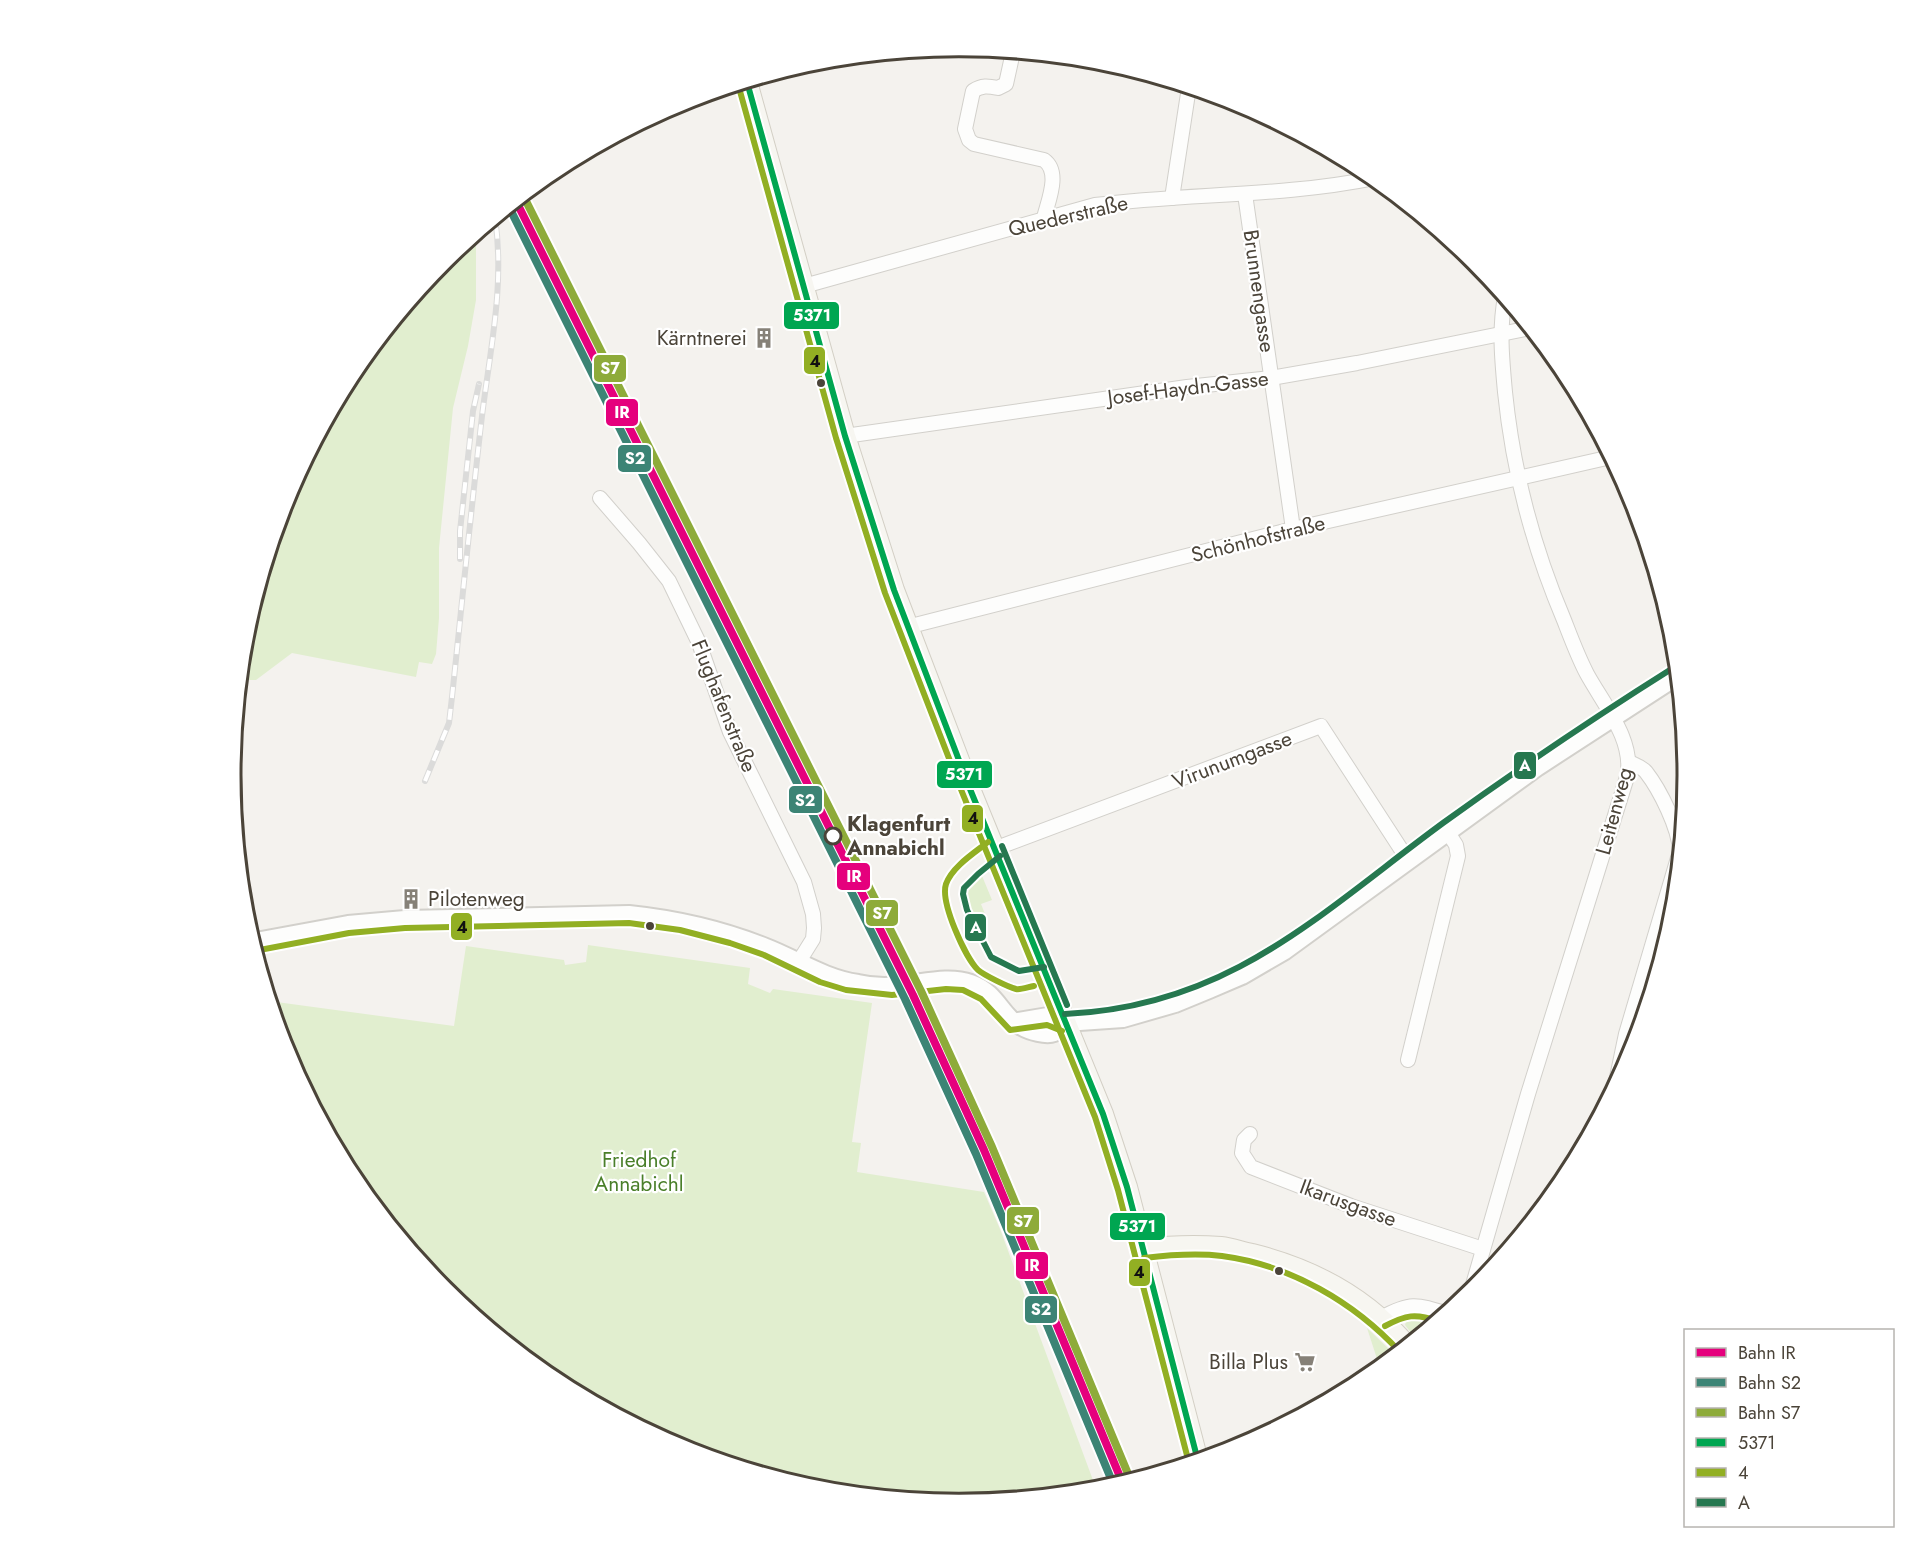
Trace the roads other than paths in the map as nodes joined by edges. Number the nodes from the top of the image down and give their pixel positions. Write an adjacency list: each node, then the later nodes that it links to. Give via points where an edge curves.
1 (1011, 59): 7 (street, via 1006,84 973,91 966,135 974,144 1050,164 1053,175)
2 (749, 89): 8 (main road)
3 (1188, 94): 6 (street)
4 (1361, 180): 5 (street, Quederstraße, via 1289,192)
5 (1245, 194): 6 (street, Quederstraße); 12 (street, Brunnengasse)
6 (1172, 198): 7 (street, Quederstraße, via 1095,205)
7 (1044, 218): 8 (street, Quederstraße)
8 (804, 286): 13 (main road)
9 (1504, 308): 11 (street, Leitenweg)
10 (1521, 329): 11 (street, Josef-Haydn-Gasse)
11 (1501, 333): 12 (street, Josef-Haydn-Gasse); 15 (street, Leitenweg, via 1507,413)
12 (1271, 378): 13 (street, Josef-Haydn-Gasse); 17 (street, Brunnengasse)
13 (845, 436): 18 (main road)
14 (1603, 459): 15 (street, Schönhofstraße)
15 (1519, 478): 17 (street, Schönhofstraße); 20 (street, Leitenweg, via 1529,523 1562,617)
16 (600, 498): 28 (street, Flughafenstraße, via 669,581 699,643 730,732 804,882 814,928 813,939)
17 (1293, 529): 18 (street, Schönhofstraße)
18 (907, 627): 24 (main road)
19 (1671, 681): 20 (street)
20 (1613, 718): 21 (street, Leitenweg); 23 (street)
21 (1629, 762): 22 (street, via 1646,771); 34 (street, Leitenweg)
22 (1675, 830)
23 (1447, 831): 25 (street); 31 (street, via 1458,856)
24 (994, 849): 25 (street, Virunumgasse, via 1321,726); 29 (main road)
25 (1408, 860): 29 (street, via 1285,951 1242,976 1162,1008 1111,1021)
26 (1667, 894): 30 (street)
27 (260, 940): 28 (street, via 348,924 405,919 629,914 720,930)
28 (798, 963): 29 (street, via 859,984 897,986 935,980 962,981 986,990 1012,1022 1048,1017)
29 (1065, 1023): 33 (main road, via 1103,1114)
30 (1622, 1051)
31 (1408, 1060)
32 (1250, 1134): 34 (street, Ikarusgasse, via 1244,1140 1242,1154 1251,1167 1351,1206)
33 (1143, 1249): 37 (main road, via 1223,1247 1270,1259 1314,1274); 39 (main road)
34 (1483, 1249): 35 (street, Leitenweg)
35 (1476, 1275)
36 (1438, 1311): 37 (street, via 1408,1306)
37 (1380, 1318): 38 (main road)
38 (1402, 1341)
39 (1195, 1454)

